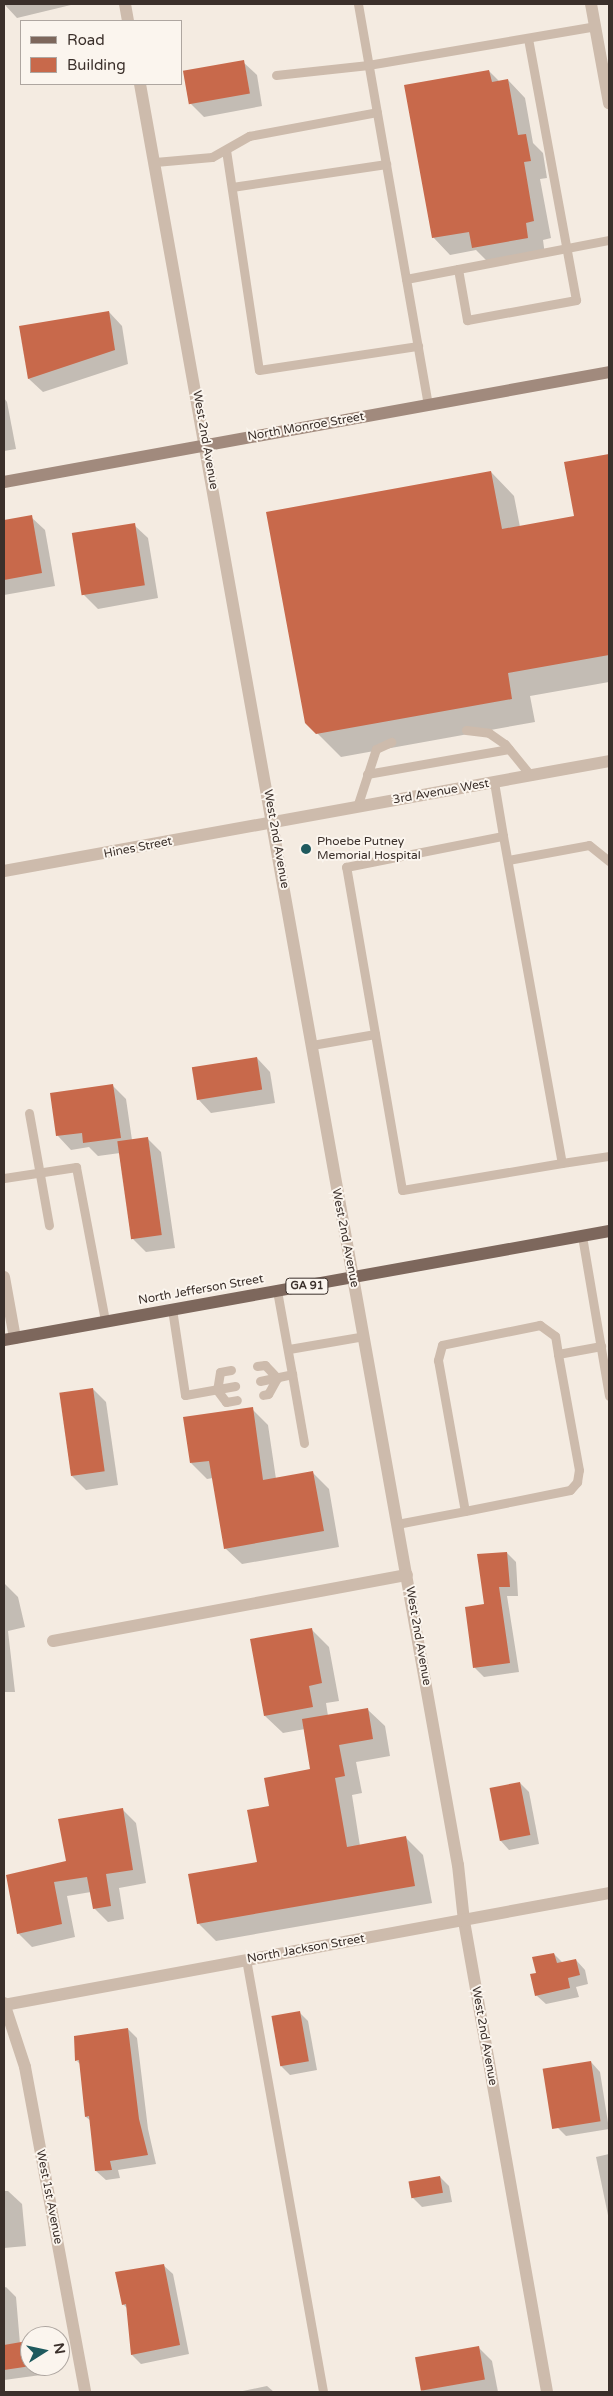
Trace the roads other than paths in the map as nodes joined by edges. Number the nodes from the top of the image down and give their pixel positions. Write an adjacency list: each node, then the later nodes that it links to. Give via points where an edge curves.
1 (125, 4): 4 (street)
2 (358, 4): 7 (lane)
3 (591, 4): 5 (street)
4 (128, 20)
5 (595, 26): 6 (lane); 10 (street)
6 (528, 38): 7 (lane); 17 (lane)
7 (368, 65): 8 (lane); 11 (lane)
8 (276, 75)
9 (140, 85): 13 (street, West 2nd Avenue)
10 (609, 103)
11 (377, 112): 12 (lane, via 249,136); 14 (lane)
12 (226, 150): 13 (lane, via 212,157); 15 (lane)
13 (155, 162): 23 (street, West 2nd Avenue)
14 (386, 164): 15 (lane); 19 (lane)
15 (232, 187): 20 (lane, via 259,370)
16 (609, 240): 17 (lane)
17 (566, 248): 18 (lane); 18 (lane, via 576,300 467,320)
18 (458, 269): 19 (lane)
19 (406, 279): 20 (lane)
20 (418, 346): 22 (lane)
21 (609, 372): 22 (main road, North Monroe Street)
22 (428, 405): 23 (main road, North Monroe Street)
23 (206, 445): 24 (main road, North Monroe Street); 33 (street, West 2nd Avenue)
24 (4, 482)
25 (466, 730): 27 (lane, via 489,733)
26 (391, 742): 29 (lane, via 376,749)
27 (508, 749): 29 (lane); 30 (lane)
28 (609, 761): 30 (street, 3rd Avenue West)
29 (367, 774): 32 (lane)
30 (531, 776): 31 (street, 3rd Avenue West)
31 (494, 782): 32 (street, 3rd Avenue West); 34 (lane)
32 (357, 807): 33 (street, 3rd Avenue West)
33 (273, 822): 37 (street, Hines Street); 39 (street, West 2nd Avenue)
34 (503, 836): 35 (lane); 38 (lane, via 346,866)
35 (508, 860): 36 (lane, via 588,844); 42 (lane)
36 (609, 861)
37 (4, 871)
38 (375, 1034): 39 (lane); 42 (lane, via 402,1190)
39 (312, 1045): 49 (street, West 2nd Avenue)
40 (29, 1113): 43 (lane)
41 (609, 1156): 42 (lane)
42 (562, 1163)
43 (40, 1172): 44 (lane); 45 (lane); 52 (lane, via 76,1167)
44 (4, 1178)
45 (49, 1226)
46 (609, 1231): 47 (main road, North Jefferson Street / GA 91)
47 (582, 1236): 49 (main road, North Jefferson Street / GA 91); 55 (lane)
48 (4, 1277): 54 (street)
49 (352, 1277): 50 (main road, North Jefferson Street / GA 91); 53 (street, West 2nd Avenue)
50 (277, 1291): 51 (main road, North Jefferson Street / GA 91); 56 (lane)
51 (172, 1309): 52 (main road, North Jefferson Street / GA 91); 64 (lane, via 185,1395)
52 (105, 1320): 54 (main road, North Jefferson Street / GA 91)
53 (364, 1336): 56 (lane); 70 (street, West 2nd Avenue)
54 (9, 1339)
55 (601, 1346): 57 (lane); 66 (lane)
56 (289, 1349): 60 (lane)
57 (558, 1354): 69 (lane, via 579,1470 577,1482 570,1490); 69 (lane, via 555,1336 540,1326 442,1345 438,1360)
58 (258, 1366): 61 (lane, via 265,1365)
59 (231, 1370): 64 (lane, via 220,1372)
60 (292, 1374): 61 (lane); 68 (lane)
61 (277, 1378): 62 (lane); 65 (lane, via 268,1394)
62 (260, 1381)
63 (235, 1386): 64 (lane)
64 (217, 1390): 67 (lane, via 226,1402)
65 (263, 1395)
66 (609, 1396)
67 (237, 1400)
68 (304, 1443)
69 (465, 1510): 70 (lane)
70 (397, 1524): 71 (street, West 2nd Avenue)
71 (407, 1575): 72 (street); 74 (street, West 2nd Avenue, via 458,1865)
72 (53, 1641)
73 (609, 1893): 74 (street, North Jackson Street)
74 (464, 1920): 75 (street, North Jackson Street); 79 (street, West 2nd Avenue)
75 (246, 1960): 76 (street, North Jackson Street); 78 (lane)
76 (4, 2005): 77 (street, West 1st Avenue, via 25,2067)
77 (85, 2392)
78 (323, 2392)
79 (547, 2392)

